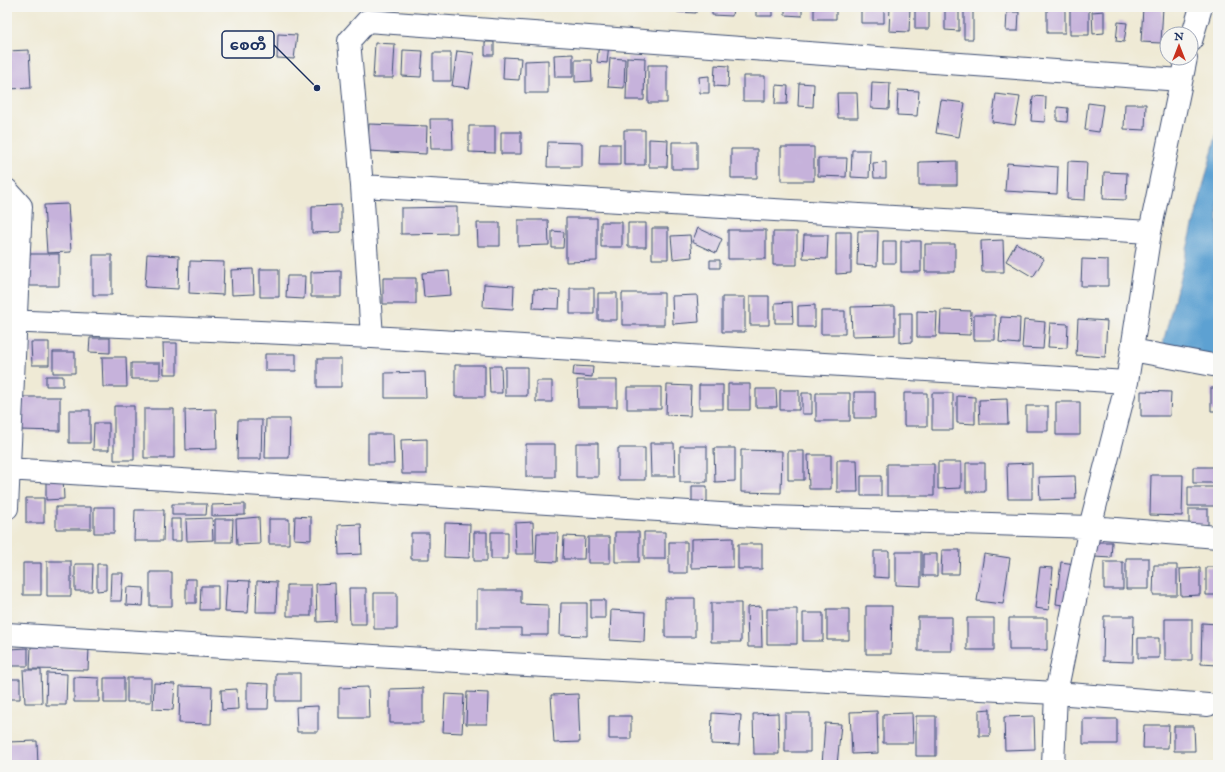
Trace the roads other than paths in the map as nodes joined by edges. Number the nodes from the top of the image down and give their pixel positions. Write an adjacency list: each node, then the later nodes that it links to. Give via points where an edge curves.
1 (1201, 7): 2 (street)
2 (1195, 26)
3 (1184, 66): 4 (street)
4 (1181, 80): 5 (street, via 367,21 349,42); 7 (street)
5 (362, 186): 7 (street); 9 (street)
6 (7, 190): 8 (street, via 21,206)
7 (1150, 232): 10 (street)
8 (11, 322): 9 (street); 13 (street)
9 (372, 337): 12 (street)
10 (1132, 350): 11 (street); 12 (street)
11 (1218, 366)
12 (1127, 382): 15 (street)
13 (8, 469): 14 (street); 15 (street, via 770,517)
14 (7, 508)
15 (1090, 527): 16 (street); 18 (street)
16 (1218, 537)
17 (7, 634): 18 (street)
18 (1056, 693): 19 (street); 20 (street)
19 (1208, 705)
20 (1053, 765)

